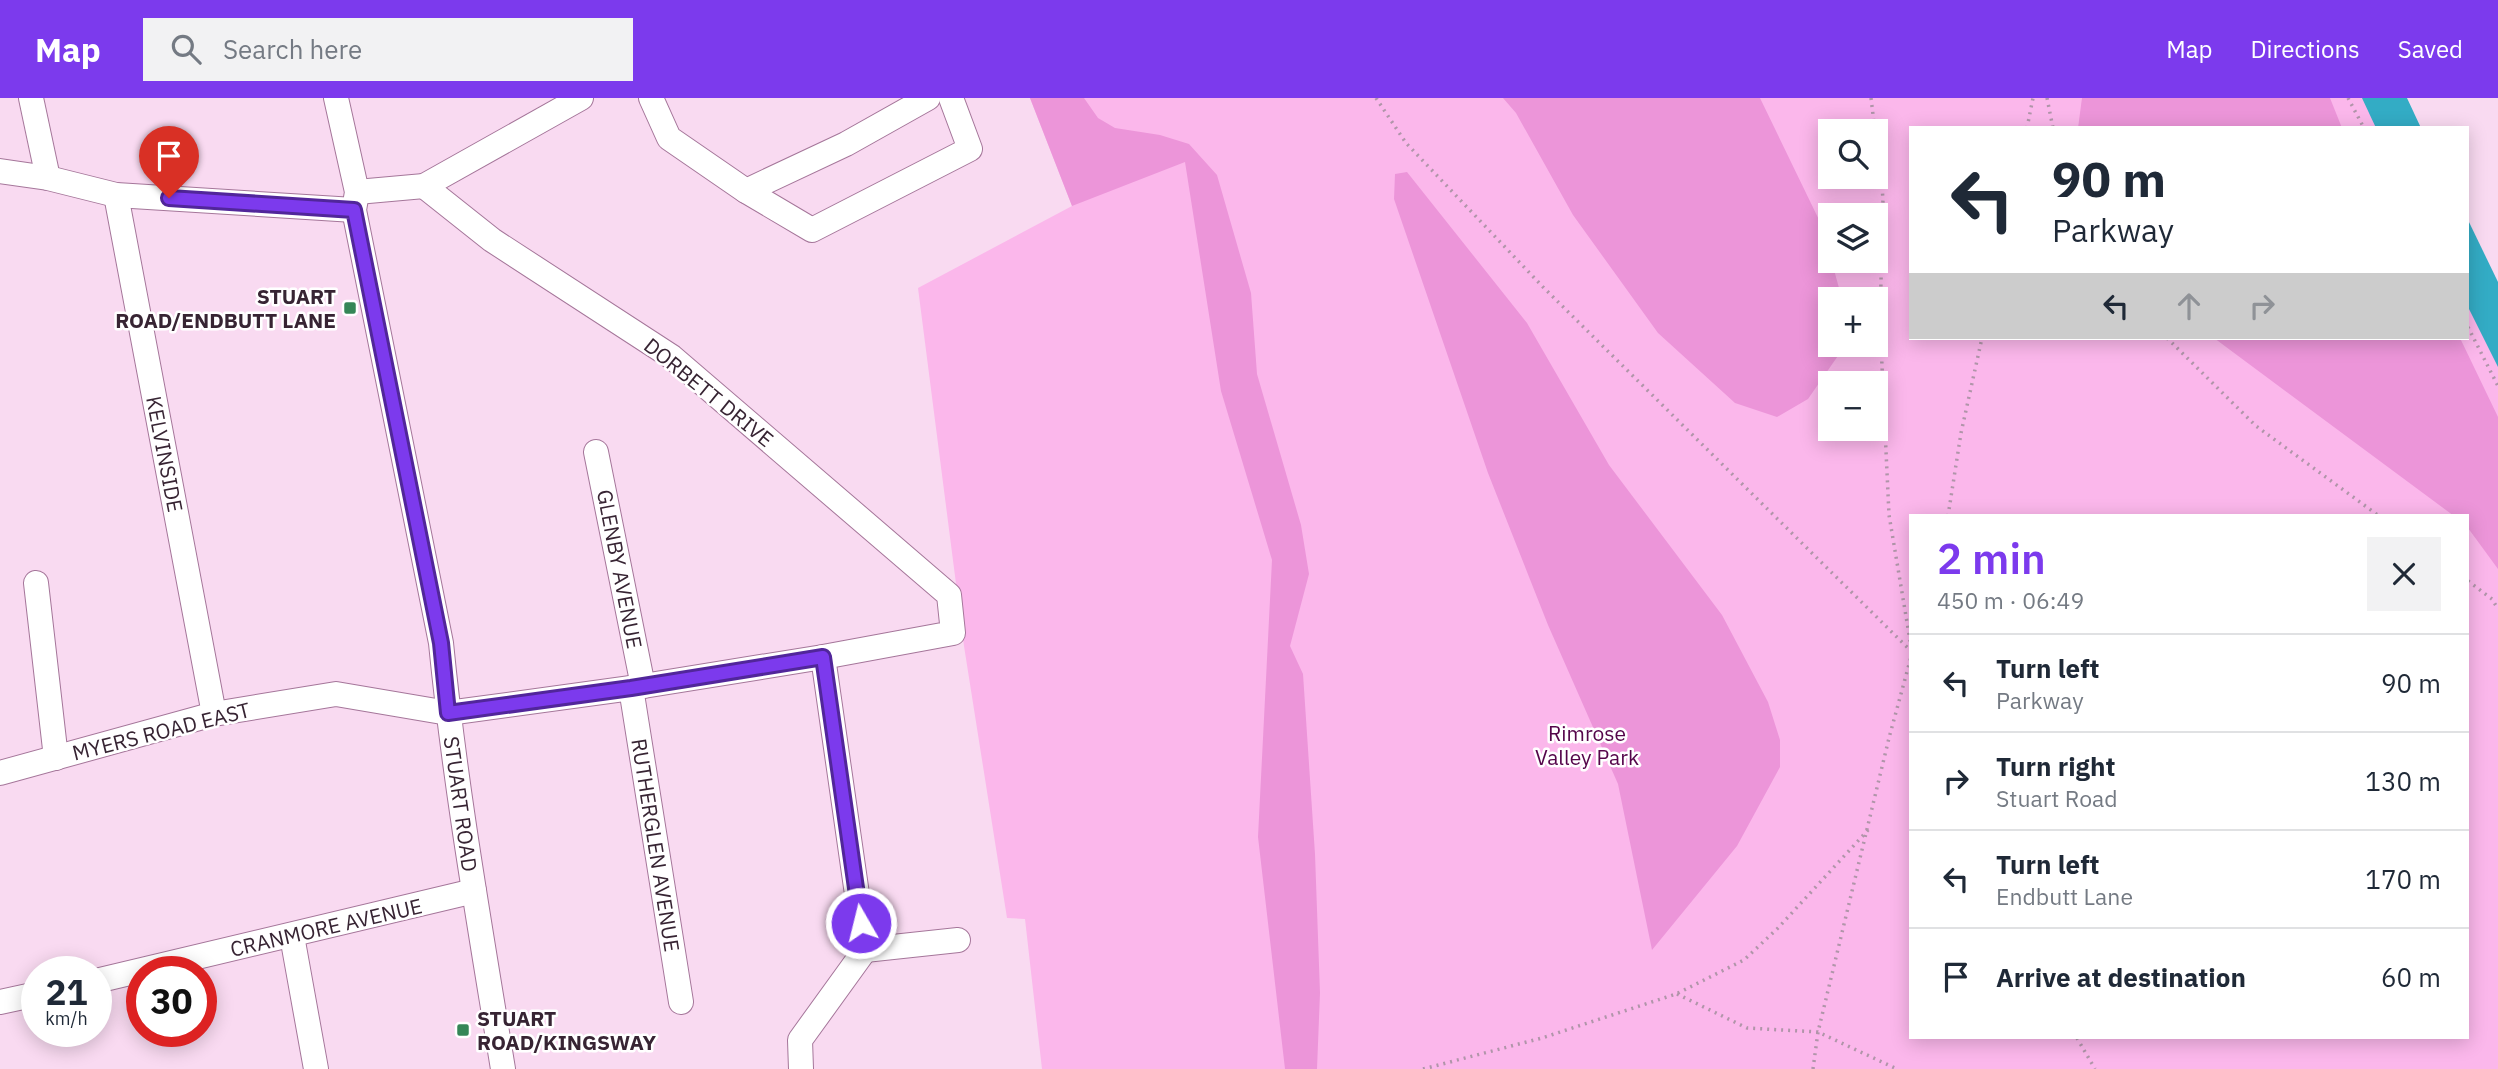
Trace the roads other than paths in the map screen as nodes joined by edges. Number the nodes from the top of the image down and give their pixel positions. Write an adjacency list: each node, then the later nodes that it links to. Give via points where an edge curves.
1 (31, 98): 8 (street)
2 (336, 98): 12 (street, STUART ROAD)
3 (581, 98): 9 (street)
4 (652, 98): 10 (street, via 669,138)
5 (928, 98): 10 (street, via 846,144)
6 (951, 98): 10 (street, via 970,149 812,229)
7 (0, 171): 8 (street)
8 (48, 178): 11 (street)
9 (424, 186): 12 (street); 15 (street, DORBETT DRIVE, via 492,240 672,357 949,595)
10 (746, 191)
11 (116, 195): 12 (street); 19 (street, KELVINSIDE)
12 (356, 201): 18 (street, STUART ROAD, via 441,643)
13 (596, 452): 17 (street, GLENBY AVENUE)
14 (36, 583): 20 (street)
15 (953, 633): 16 (street, MYERS ROAD EAST)
16 (823, 657): 17 (street, MYERS ROAD EAST); 25 (street)
17 (637, 687): 18 (street, MYERS ROAD EAST); 29 (street, RUTHERGLEN AVENUE)
18 (448, 713): 19 (street, MYERS ROAD EAST, via 336,694); 22 (street, STUART ROAD)
19 (214, 714): 20 (street, MYERS ROAD EAST)
20 (56, 758): 21 (street, MYERS ROAD EAST)
21 (0, 773)
22 (474, 891): 23 (street, CRANMORE AVENUE); 31 (street, STUART ROAD)
23 (292, 936): 26 (street, CRANMORE AVENUE); 30 (street)
24 (958, 940): 25 (street)
25 (865, 950): 32 (street, via 800,1040)
26 (112, 977)
27 (21, 997): 28 (street)
28 (0, 1002)
29 (681, 1002)
30 (316, 1069)
31 (503, 1069)
32 (801, 1069)

